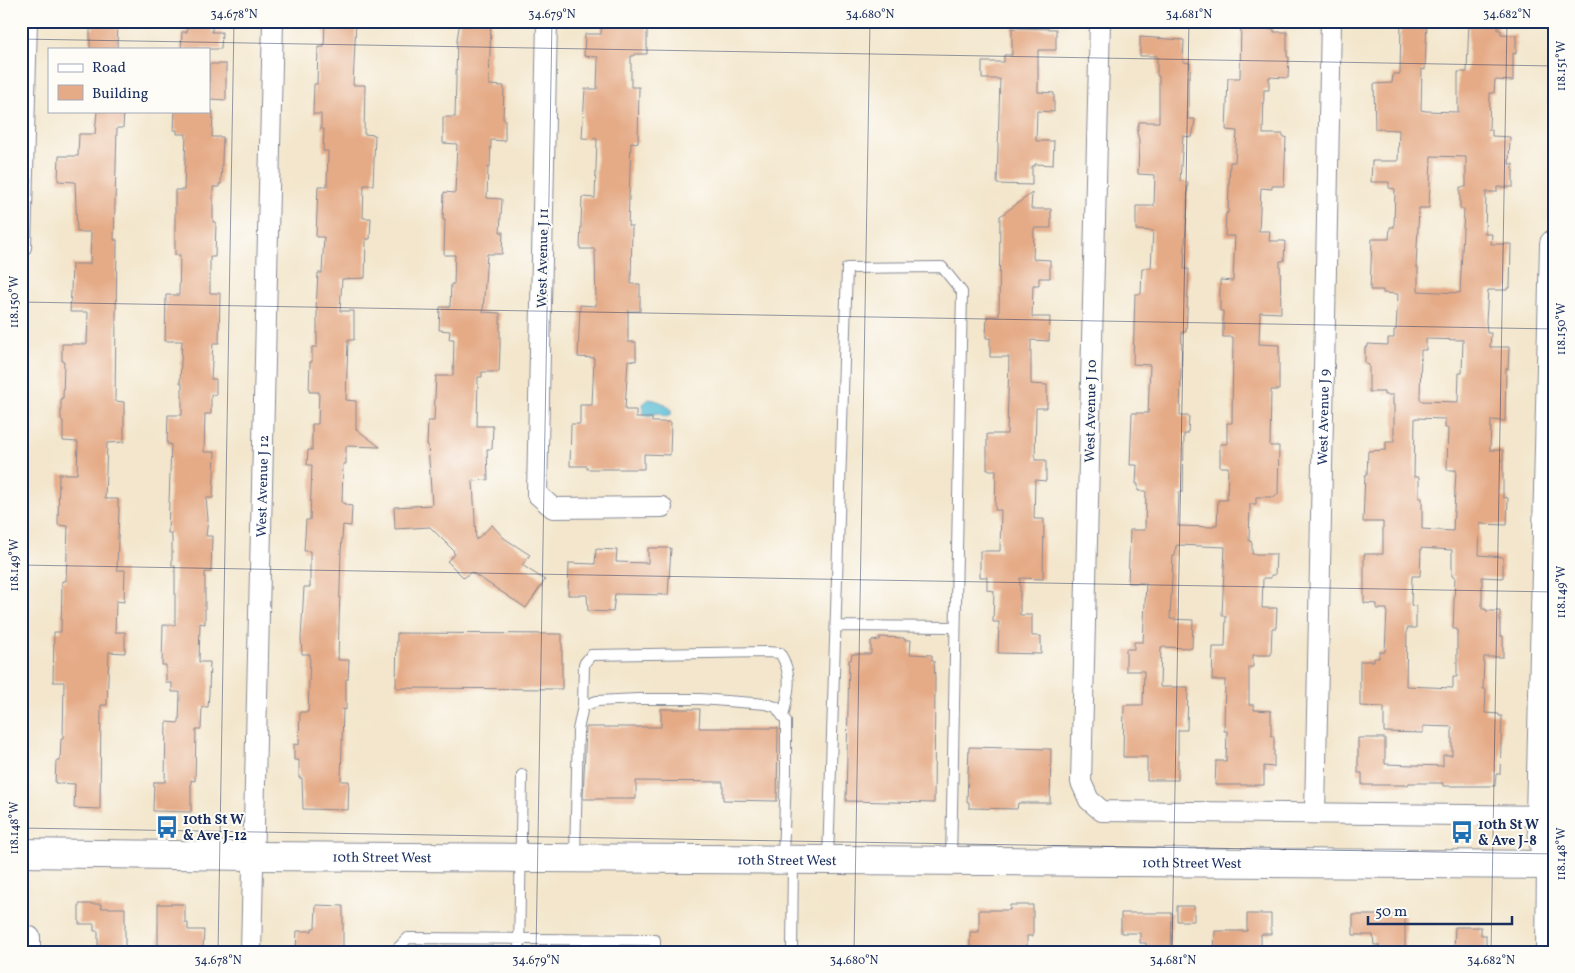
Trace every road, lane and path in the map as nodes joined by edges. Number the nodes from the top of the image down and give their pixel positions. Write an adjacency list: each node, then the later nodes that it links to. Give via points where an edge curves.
1 (27, 21): 7 (street)
2 (273, 21): 17 (street, West Avenue J 12)
3 (547, 21): 8 (street, West Avenue J 11, via 537,494 553,508)
4 (1100, 21): 14 (street, West Avenue J 10, via 1080,782 1088,800 1102,811)
5 (1331, 21): 14 (street, West Avenue J 9)
6 (1554, 244): 15 (main road)
7 (21, 247)
8 (662, 507)
9 (836, 626): 10 (lane); 10 (lane, via 847,268 942,267 962,292); 21 (lane)
10 (955, 627): 22 (lane)
11 (583, 706): 12 (lane, via 597,701 700,700 766,704 776,707); 12 (lane, via 584,664 591,655 766,652 780,653 787,666 790,685); 19 (lane, via 578,730)
12 (783, 718): 20 (lane, via 786,721)
13 (522, 776): 18 (lane)
14 (1315, 813): 15 (street)
15 (1547, 816): 23 (main road)
16 (21, 853): 17 (main road, 10th Street West)
17 (252, 856): 18 (main road, 10th Street West); 25 (street, West Avenue J 12)
18 (521, 858): 19 (main road, 10th Street West); 24 (lane)
19 (575, 859): 20 (main road, 10th Street West)
20 (788, 860): 21 (main road, 10th Street West); 29 (lane)
21 (828, 860): 22 (main road, 10th Street West)
22 (951, 861): 23 (main road, 10th Street West)
23 (1550, 865): 30 (street)
24 (520, 940): 26 (lane, via 408,938); 27 (lane); 28 (lane, via 655,940)
25 (251, 952)
26 (397, 952)
27 (519, 952)
28 (655, 952)
29 (792, 952)
30 (1546, 952)

